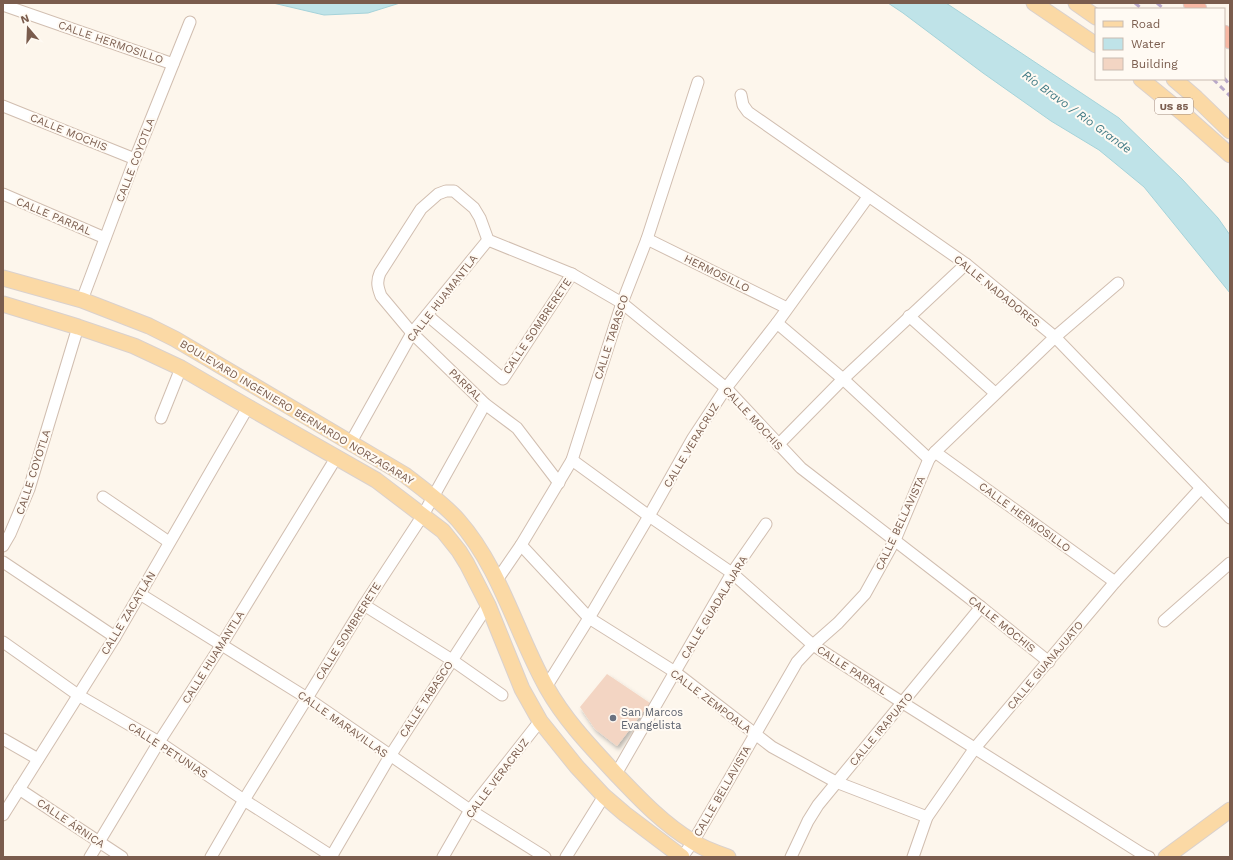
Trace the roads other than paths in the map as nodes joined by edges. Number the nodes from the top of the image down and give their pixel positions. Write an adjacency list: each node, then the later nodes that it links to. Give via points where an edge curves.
1 (1034, 3): 6 (main road)
2 (1076, 3): 4 (main road)
3 (3, 5): 7 (street, CALLE HERMOSILLO)
4 (1095, 16)
5 (190, 22): 7 (street, CALLE COYOTLA)
6 (1095, 44)
7 (173, 64): 17 (street, CALLE COYOTLA)
8 (1142, 80): 15 (main road, US 85)
9 (1175, 80): 13 (main road, US 85)
10 (698, 82): 21 (street, CALLE TABASCO)
11 (741, 95): 19 (street, CALLE NADADORES, via 742,105 748,112)
12 (3, 106): 17 (street, CALLE MOCHIS)
13 (1219, 120): 14 (main road, US 85); 15 (main road)
14 (1230, 131)
15 (1206, 133): 16 (main road, US 85)
16 (1230, 155)
17 (135, 159): 20 (street, CALLE COYOTLA)
18 (3, 194): 20 (street, CALLE PARRAL)
19 (868, 197): 23 (street, CALLE NADADORES); 30 (street, CALLE VERACRUZ)
20 (105, 238): 27 (street, CALLE COYOTLA)
21 (647, 238): 28 (street, CALLE TABASCO); 30 (street, HERMOSILLO)
22 (488, 240): 24 (street, CALLE MOCHIS); 31 (street, CALLE HUAMANTLA); 35 (street, PARRAL, via 474,208 454,191 438,194 421,209 377,279 381,296)
23 (966, 264): 32 (street); 36 (street, CALLE NADADORES)
24 (572, 274): 28 (street, CALLE MOCHIS); 31 (street, CALLE SOMBRERETE, via 503,379)
25 (3, 278): 27 (main road, BOULEVARD INGENIERO BERNARDO NORZAGARAY)
26 (1118, 283): 36 (street, CALLE BELLAVISTA)
27 (82, 300): 44 (main road, BOULEVARD INGENIERO BERNARDO NORZAGARAY, via 150,326 175,339)
28 (622, 303): 39 (street, CALLE MOCHIS); 48 (street, CALLE TABASCO)
29 (3, 304): 34 (main road, BOULEVARD INGENIERO BERNARDO NORZAGARAY)
30 (787, 308): 33 (street, CALLE VERACRUZ)
31 (427, 315): 35 (street, CALLE HUAMANTLA)
32 (909, 316): 38 (street); 40 (street)
33 (778, 322): 38 (street, CALLE HERMOSILLO); 39 (street, CALLE VERACRUZ)
34 (78, 326): 37 (main road, BOULEVARD INGENIERO BERNARDO NORZAGARAY, via 151,353); 60 (street, CALLE COYOTLA, via 29,489)
35 (412, 333): 41 (street, PARRAL); 44 (street, CALLE HUAMANTLA)
36 (1055, 337): 40 (street, CALLE BELLAVISTA); 50 (street, CALLE NADADORES)
37 (181, 368): 42 (main road, BOULEVARD INGENIERO BERNARDO NORZAGARAY); 43 (street)
38 (844, 379): 45 (street); 46 (street, CALLE HERMOSILLO)
39 (726, 388): 45 (street, CALLE MOCHIS); 54 (street, CALLE VERACRUZ, via 693,438)
40 (995, 393): 46 (street, CALLE BELLAVISTA)
41 (485, 404): 49 (street, PARRAL, via 517,428); 51 (street, CALLE SOMBRERETE)
42 (248, 407): 47 (main road, BOULEVARD INGENIERO BERNARDO NORZAGARAY); 58 (street, CALLE ZACATLÁN)
43 (161, 418)
44 (351, 442): 51 (main road, BOULEVARD INGENIERO BERNARDO NORZAGARAY)
45 (778, 445): 57 (street, CALLE MOCHIS, via 801,468)
46 (932, 455): 57 (street, CALLE BELLAVISTA); 65 (street, CALLE HERMOSILLO)
47 (336, 458): 53 (main road, BOULEVARD INGENIERO BERNARDO NORZAGARAY, via 376,480); 74 (street, CALLE HUAMANTLA)
48 (572, 460): 49 (street, CALLE TABASCO); 54 (street, CALLE PARRAL)
49 (559, 484): 59 (street, CALLE TABASCO)
50 (1201, 488): 55 (street, CALLE NADADORES); 65 (street, CALLE GUANAJUATO)
51 (433, 496): 53 (street, CALLE SOMBRERETE); 64 (main road, BOULEVARD INGENIERO BERNARDO NORZAGARAY, via 470,534)
52 (103, 497): 58 (street)
53 (423, 514): 67 (street, CALLE SOMBRERETE); 68 (main road, BOULEVARD INGENIERO BERNARDO NORZAGARAY, via 443,530 460,551)
54 (649, 516): 63 (street, CALLE PARRAL); 70 (street, CALLE VERACRUZ)
55 (1230, 518)
56 (766, 524): 63 (street, CALLE GUADALAJARA)
57 (895, 540): 69 (street, CALLE MOCHIS); 75 (street, CALLE BELLAVISTA, via 865,594)
58 (170, 542): 66 (street, CALLE ZACATLÁN)
59 (521, 545): 64 (street, CALLE TABASCO); 70 (street, CALLE ZEMPOALA)
60 (3, 546)
61 (3, 562): 72 (street)
62 (1230, 563): 71 (street)
63 (732, 573): 75 (street, CALLE PARRAL); 78 (street, CALLE GUADALAJARA)
64 (497, 580): 79 (main road, BOULEVARD INGENIERO BERNARDO NORZAGARAY)
65 (1115, 582): 77 (street, CALLE GUANAJUATO)
66 (140, 594): 72 (street, CALLE ZACATLÁN); 74 (street, CALLE MARAVILLAS)
67 (364, 605): 76 (street); 82 (street, CALLE SOMBRERETE)
68 (488, 605): 76 (street, CALLE TABASCO); 84 (main road, BOULEVARD INGENIERO BERNARDO NORZAGARAY, via 522,689)
69 (980, 607): 77 (street, CALLE MOCHIS); 83 (street, CALLE IRAPUATO)
70 (588, 618): 78 (street, CALLE ZEMPOALA); 79 (street, CALLE VERACRUZ)
71 (1164, 621)
72 (115, 637): 80 (street, CALLE ZACATLÁN)
73 (3, 642): 80 (street, CALLE PETUNIAS)
74 (222, 644): 82 (street, CALLE MARAVILLAS); 87 (street, CALLE HUAMANTLA)
75 (813, 645): 83 (street, CALLE PARRAL); 85 (street, CALLE BELLAVISTA, via 797,662)
76 (452, 660): 81 (street); 89 (street, CALLE TABASCO)
77 (1049, 662): 88 (street, CALLE GUANAJUATO)
78 (675, 672): 85 (street, CALLE ZEMPOALA); 91 (street, CALLE GUADALAJARA)
79 (546, 687): 91 (main road, BOULEVARD INGENIERO BERNARDO NORZAGARAY, via 562,713)
80 (78, 695): 87 (street, CALLE PETUNIAS); 90 (street, CALLE ZACATLÁN)
81 (502, 695)
82 (306, 698): 89 (street, CALLE MARAVILLAS); 95 (street, CALLE SOMBRERETE)
83 (902, 703): 88 (street, CALLE PARRAL); 92 (street, CALLE IRAPUATO)
84 (540, 721): 94 (main road, BOULEVARD INGENIERO BERNARDO NORZAGARAY); 96 (street, CALLE VERACRUZ)
85 (754, 734): 92 (street, CALLE ZEMPOALA, via 772,747); 101 (street, CALLE BELLAVISTA)
86 (3, 739): 90 (street)
87 (159, 742): 95 (street, CALLE PETUNIAS); 100 (street, CALLE HUAMANTLA)
88 (975, 748): 99 (street, CALLE GUANAJUATO); 113 (street, CALLE PARRAL)
89 (390, 756): 96 (street, CALLE MARAVILLAS); 105 (street, CALLE TABASCO)
90 (38, 759): 93 (street, CALLE ZACATLÁN)
91 (616, 774): 101 (main road, BOULEVARD INGENIERO BERNARDO NORZAGARAY, via 648,807)
92 (836, 782): 99 (street, CALLE ZEMPOALA); 111 (street, CALLE IRAPUATO, via 808,821)
93 (19, 789): 98 (street, CALLE ZACATLÁN); 100 (street, CALLE ÁRNICA)
94 (604, 796): 108 (street); 109 (main road, BOULEVARD INGENIERO BERNARDO NORZAGARAY)
95 (244, 800): 104 (street, CALLE SOMBRERETE); 105 (street, CALLE PETUNIAS)
96 (470, 810): 106 (street, CALLE VERACRUZ); 107 (street, CALLE MARAVILLAS)
97 (1230, 810): 114 (main road)
98 (3, 815)
99 (927, 816): 112 (street, CALLE GUANAJUATO)
100 (99, 842): 102 (street, CALLE HUAMANTLA); 103 (street, CALLE ÁRNICA)
101 (693, 842): 109 (street, CALLE BELLAVISTA); 110 (main road, BOULEVARD INGENIERO BERNARDO NORZAGARAY)
102 (90, 857)
103 (122, 857)
104 (211, 857)
105 (332, 857)
106 (443, 857)
107 (545, 857)
108 (566, 857)
109 (682, 857)
110 (728, 857)
111 (791, 857)
112 (913, 857)
113 (1149, 857)
114 (1166, 857)

